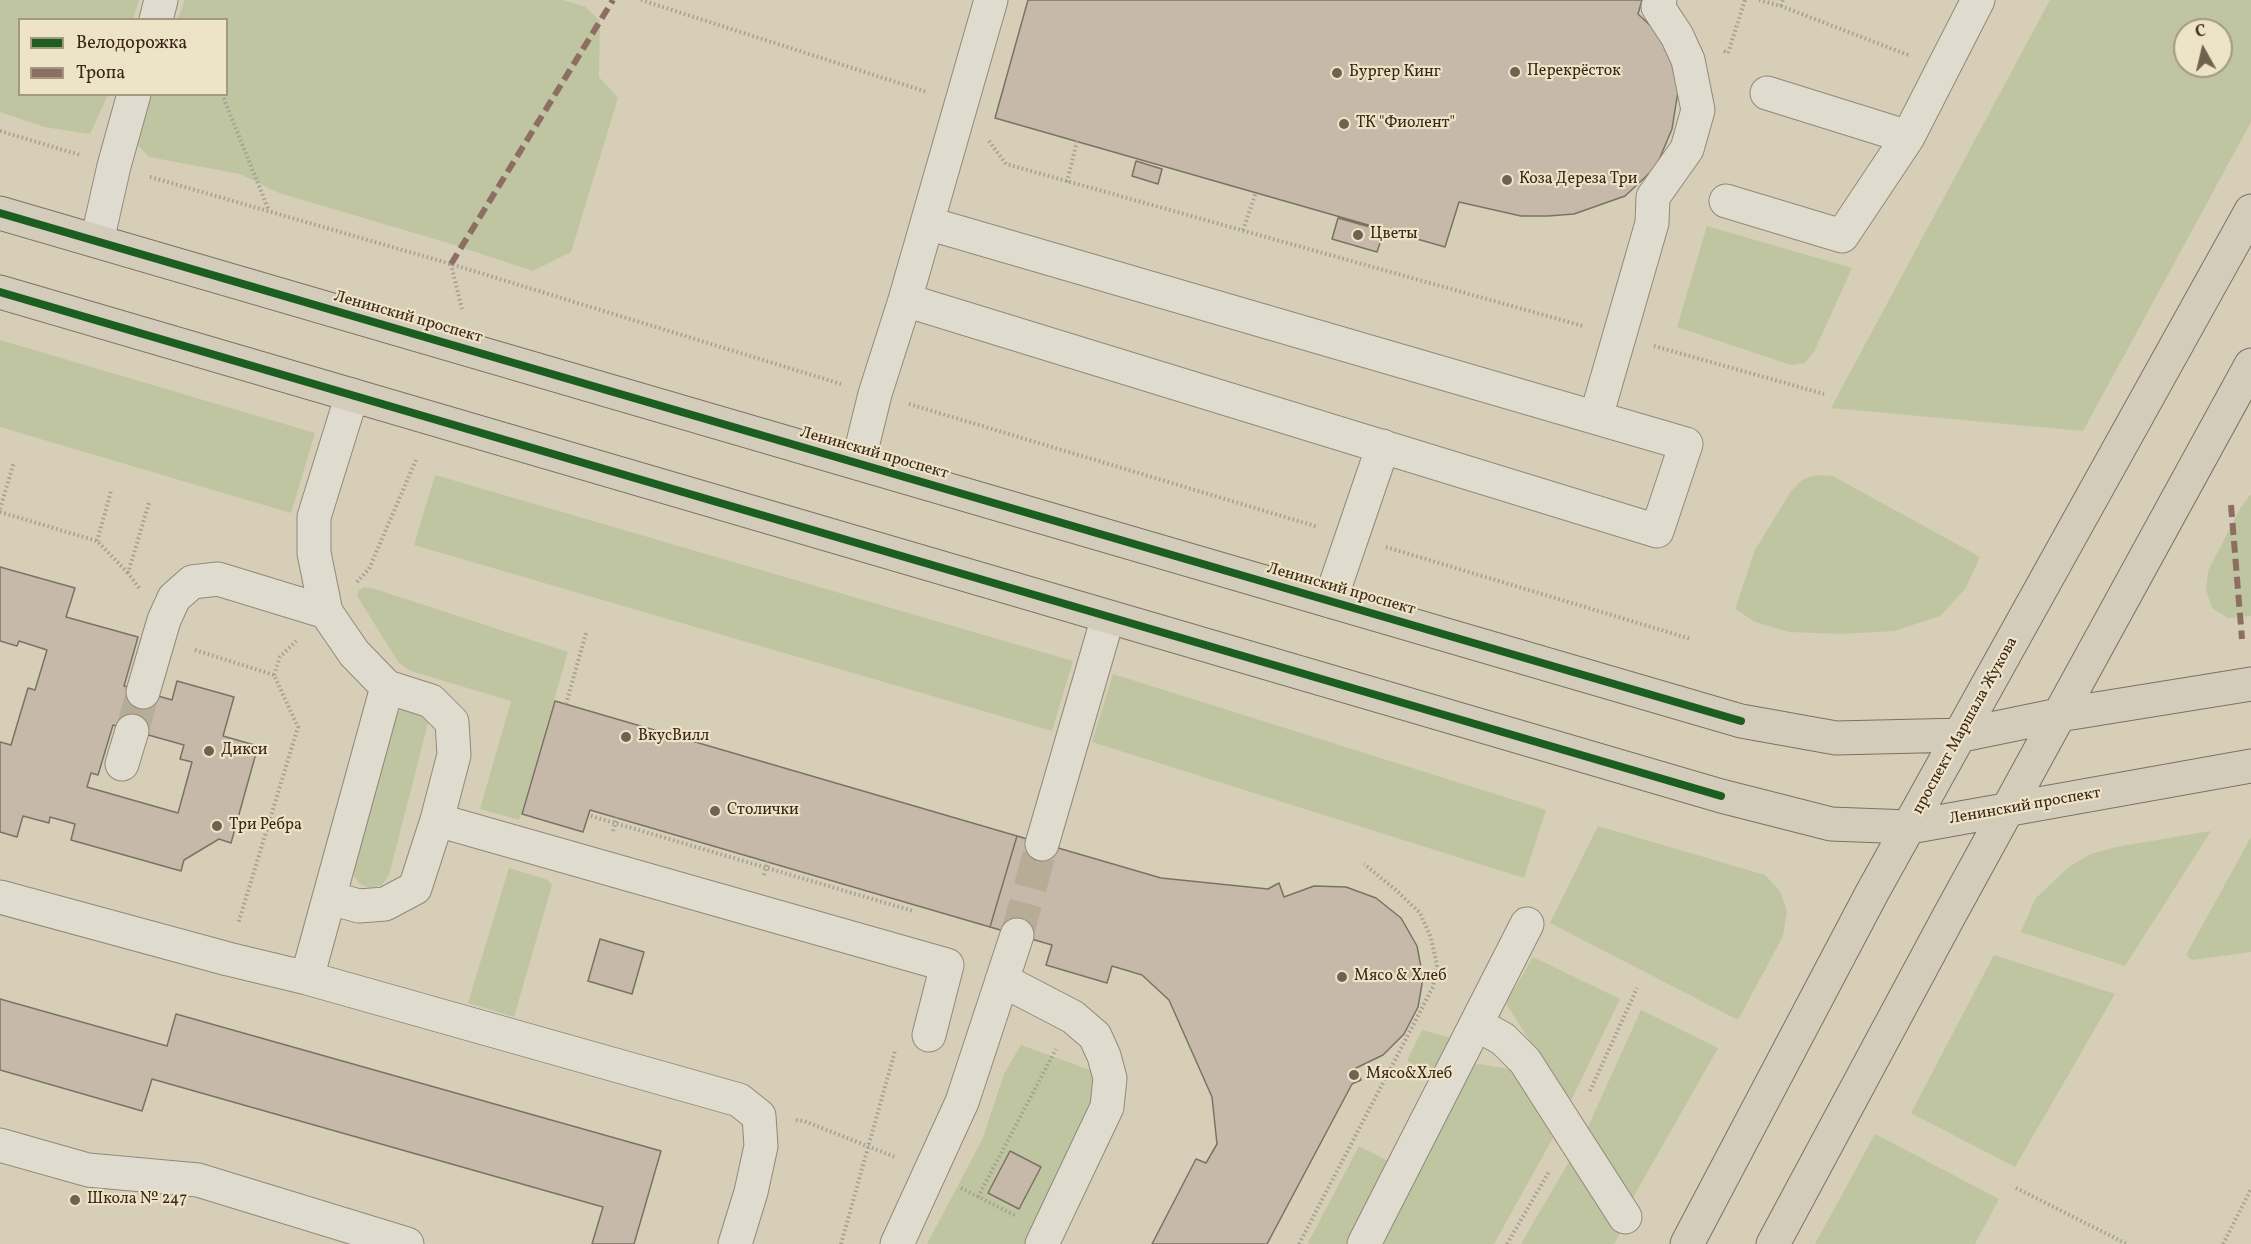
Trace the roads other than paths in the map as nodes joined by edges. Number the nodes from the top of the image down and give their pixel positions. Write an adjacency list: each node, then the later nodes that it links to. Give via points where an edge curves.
1 (161, 0): 5 (lane)
2 (991, 0): 12 (lane)
3 (1660, 0): 18 (lane, via 1658,7 1688,60 1698,110 1687,149 1653,197 1652,223)
4 (1978, 0): 8 (lane)
5 (156, 18)
6 (1767, 93): 8 (lane)
7 (133, 96): 13 (lane)
8 (1908, 137): 9 (lane, via 1842,236)
9 (1726, 201)
10 (2251, 211): 29 (main road, проспект Маршала Жукова)
11 (0, 213): 13 (main road, Ленинский проспект)
12 (927, 223): 15 (lane); 18 (lane)
13 (97, 241): 20 (main road, Ленинский проспект)
14 (0, 292): 17 (main road, Ленинский проспект)
15 (905, 300): 19 (lane); 20 (lane)
16 (2251, 365): 27 (main road)
17 (352, 395): 22 (lane, via 314,517 314,552); 23 (main road, Ленинский проспект)
18 (1596, 417): 19 (lane, via 1686,444 1657,531)
19 (1383, 446): 21 (lane)
20 (858, 463): 21 (main road, Ленинский проспект)
21 (1330, 601): 29 (main road, Ленинский проспект, via 1741,721 1836,738)
22 (326, 612): 25 (lane, via 354,653); 26 (lane, via 218,579 192,582 174,598 164,620)
23 (1108, 617): 34 (main road, Ленинский проспект, via 1721,796 1831,824); 35 (lane)
24 (2251, 684): 27 (main road, Ленинский проспект)
25 (387, 687): 33 (lane, via 431,701 452,722 454,755); 37 (lane)
26 (143, 692)
27 (2059, 715): 29 (main road, Ленинский проспект); 32 (main road)
28 (132, 731): 30 (lane)
29 (1962, 735): 34 (main road, проспект Маршала Жукова)
30 (122, 764)
31 (2251, 766): 32 (main road, Ленинский проспект)
32 (2007, 810): 34 (main road, Ленинский проспект); 52 (main road)
33 (438, 820): 37 (lane, via 415,888 385,904 359,906); 43 (lane, via 947,965)
34 (1910, 827): 51 (main road, проспект Маршала Жукова)
35 (1042, 844)
36 (0, 897): 40 (lane)
37 (330, 898): 40 (lane)
38 (1527, 924): 42 (lane)
39 (1017, 935): 41 (lane)
40 (308, 978): 48 (lane, via 739,1100 759,1116 761,1146)
41 (1002, 980): 46 (lane, via 1073,1017 1095,1036 1110,1078 1107,1107); 49 (lane, via 962,1102)
42 (1476, 1024): 45 (lane, via 1503,1039 1525,1061); 50 (lane)
43 (928, 1035)
44 (0, 1145): 47 (lane, via 88,1170 198,1180)
45 (1625, 1217)
46 (1032, 1232)
47 (407, 1244)
48 (735, 1244)
49 (897, 1244)
50 (1364, 1244)
51 (1687, 1244)
52 (1773, 1244)

